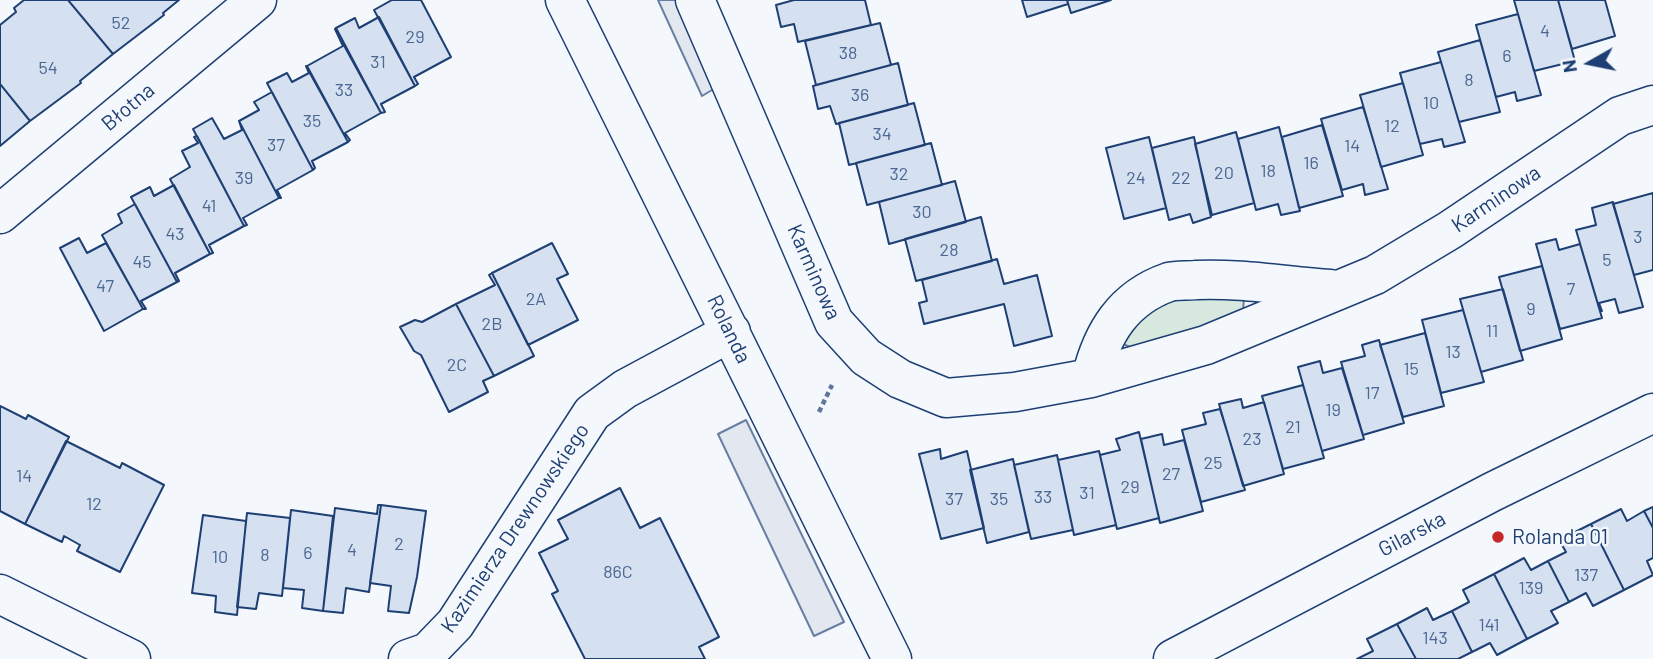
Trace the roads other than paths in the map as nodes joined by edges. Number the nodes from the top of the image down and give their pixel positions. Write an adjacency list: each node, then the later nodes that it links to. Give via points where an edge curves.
1 (257, 0): 5 (street, Błotna)
2 (565, 0): 7 (street, Rolanda)
3 (695, 0): 8 (street, Karminowa, via 834,322 866,357 900,379 946,398)
4 (1653, 105): 6 (street, Karminowa, via 1620,116 1450,230 1375,275)
5 (0, 214)
6 (1336, 290): 8 (street, Karminowa, via 1206,345); 8 (street, Karminowa, via 1214,279 1171,281 1143,294 1116,318 1098,349)
7 (730, 332): 12 (street, Kazimierza Drewnowskiego, via 625,389 592,413 455,624 428,652); 13 (street, Rolanda)
8 (1091, 378)
9 (1653, 413): 14 (street, Gilarska)
10 (0, 593): 11 (street)
11 (131, 659)
12 (408, 659)
13 (892, 659)
14 (1173, 659)

